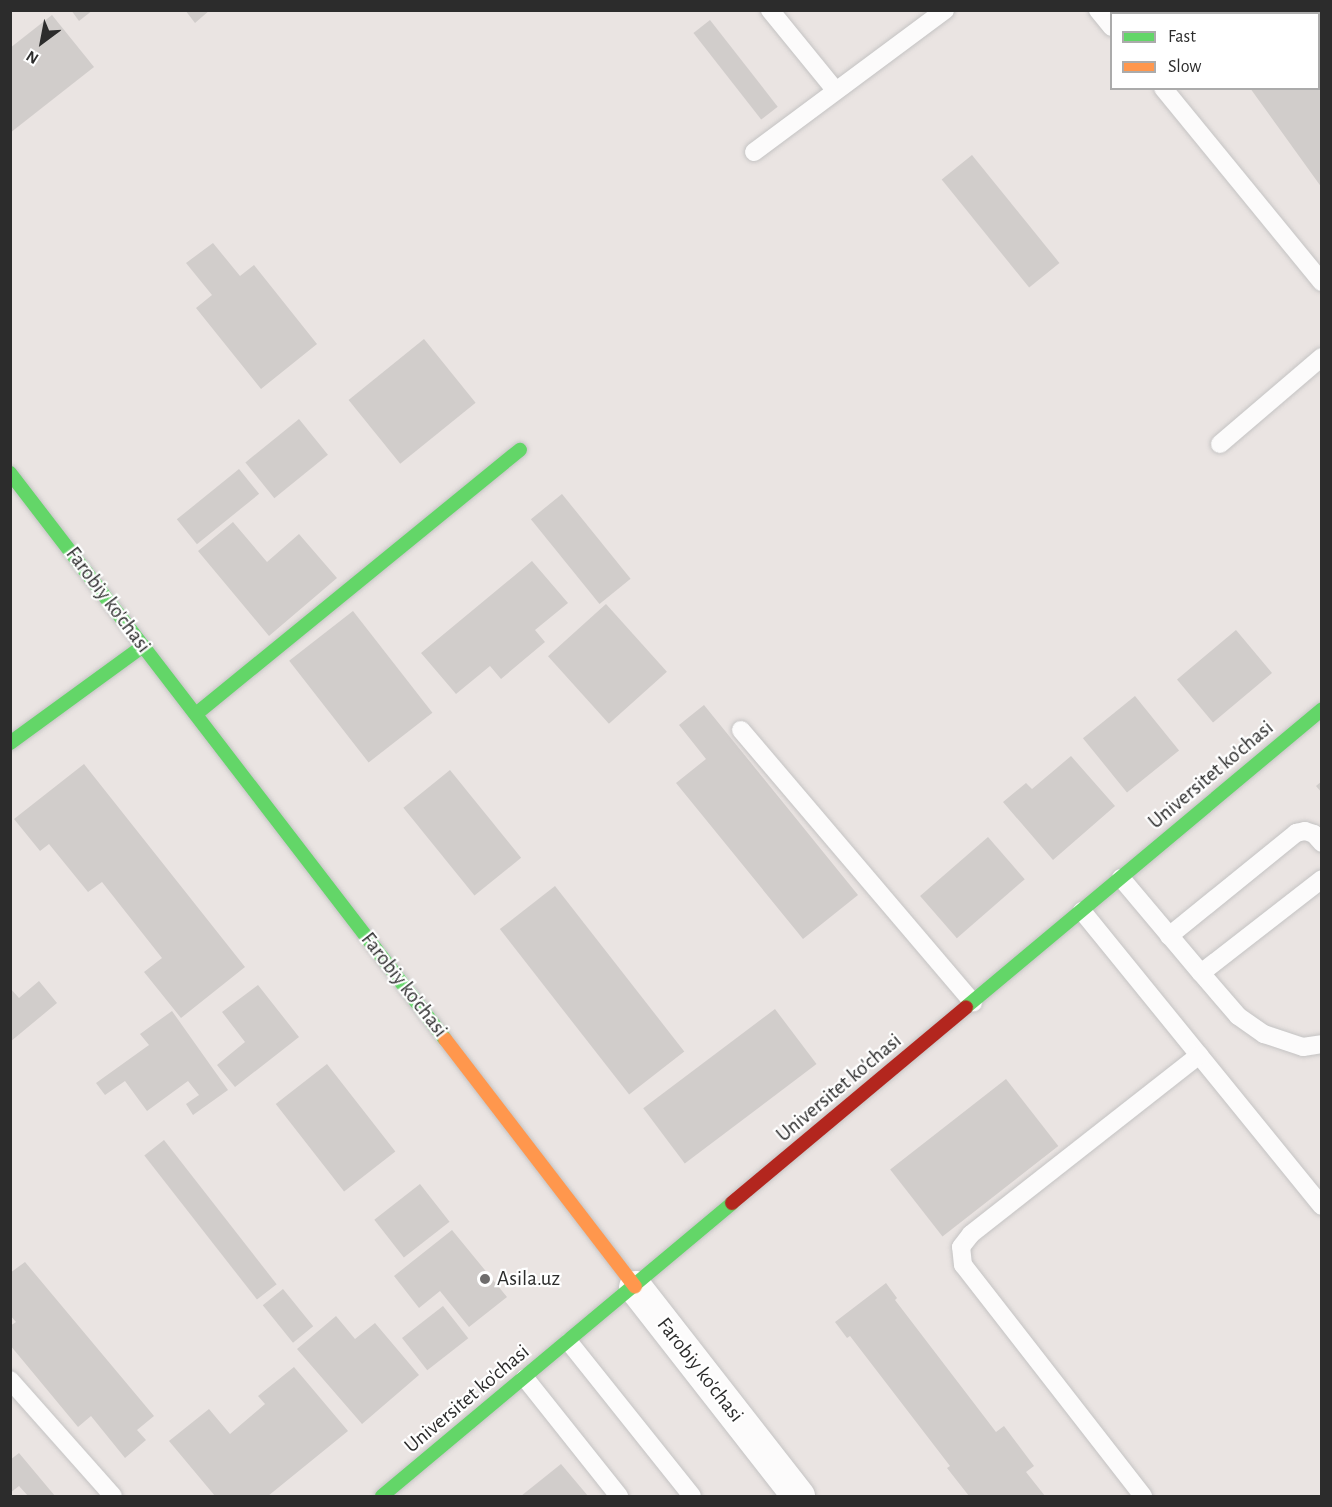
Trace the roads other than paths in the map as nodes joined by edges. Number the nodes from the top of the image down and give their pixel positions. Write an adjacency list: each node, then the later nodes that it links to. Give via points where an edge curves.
1 (770, 10): 6 (lane)
2 (945, 10): 6 (lane)
3 (1098, 10): 4 (lane)
4 (1110, 25)
5 (1165, 90): 8 (lane)
6 (836, 91): 7 (lane)
7 (754, 152)
8 (1322, 282)
9 (1322, 357): 10 (lane)
10 (1220, 444)
11 (520, 450): 15 (main road)
12 (10, 473): 13 (main road, Farobiy ko'chasi)
13 (143, 646): 15 (main road, Farobiy ko'chasi); 17 (main road)
14 (1322, 709): 19 (main road, Universitet ko'chasi)
15 (196, 714): 28 (main road, Farobiy ko'chasi)
16 (741, 730): 24 (lane)
17 (10, 743)
18 (1322, 843): 22 (lane, via 1314,834 1296,833)
19 (1121, 878): 21 (main road, Universitet ko'chasi); 22 (lane)
20 (1322, 879): 23 (lane)
21 (1082, 911): 24 (main road, Universitet ko'chasi); 26 (lane)
22 (1169, 936): 23 (lane)
23 (1201, 973): 25 (lane, via 1238,1016 1264,1034 1303,1047)
24 (973, 1003): 28 (main road, Universitet ko'chasi)
25 (1322, 1044)
26 (1199, 1055): 27 (lane); 37 (lane, via 971,1234 961,1246 963,1264)
27 (1322, 1206)
28 (635, 1287): 29 (main road, Universitet ko'chasi); 36 (street, Farobiy ko'chasi)
29 (569, 1342): 30 (main road, Universitet ko'chasi); 35 (lane)
30 (525, 1378): 33 (main road, Universitet ko'chasi); 34 (lane)
31 (10, 1380): 32 (lane)
32 (113, 1497)
33 (382, 1497)
34 (619, 1497)
35 (692, 1497)
36 (798, 1497)
37 (1143, 1497)

